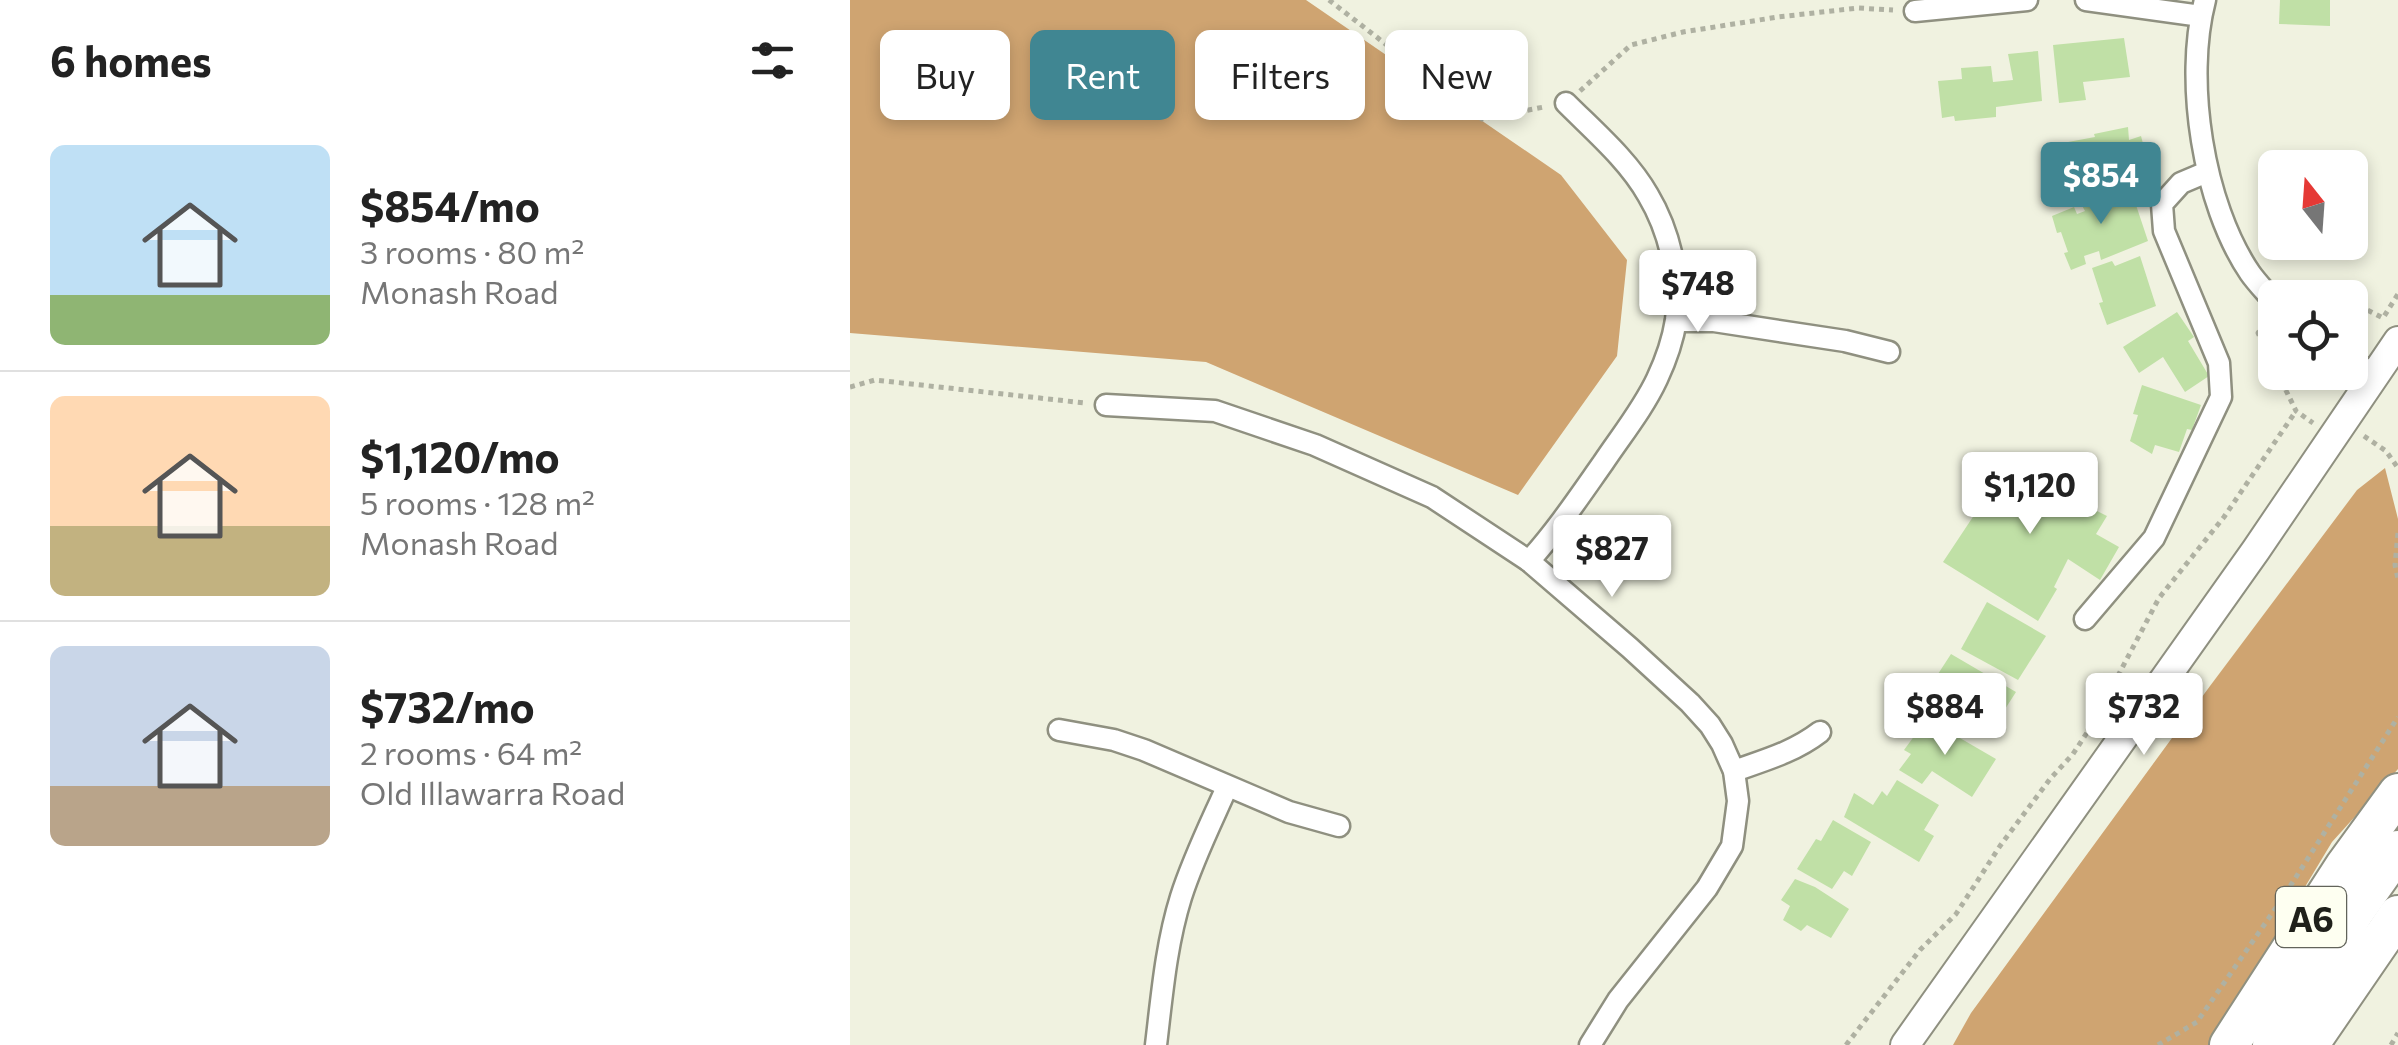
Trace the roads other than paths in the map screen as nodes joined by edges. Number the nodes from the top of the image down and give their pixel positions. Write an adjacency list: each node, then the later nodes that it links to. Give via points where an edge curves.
1 (2026, 0): 4 (street)
2 (2086, 0): 3 (street)
3 (2203, 8): 6 (street, via 2198,110)
4 (1914, 11)
5 (1566, 104): 8 (street, via 1648,194 1670,249)
6 (2208, 172): 7 (street, via 2230,236); 15 (street, via 2181,183 2162,204 2164,231 2219,363 2221,396 2154,538)
7 (2258, 288)
8 (1676, 321): 10 (street, via 1714,321); 14 (street, via 1647,397)
9 (2398, 341): 11 (street)
10 (1889, 352)
11 (2368, 363)
12 (2353, 390): 26 (street, via 2337,429 2256,550)
13 (1106, 405): 14 (street, via 1216,412 1316,444 1432,498)
14 (1529, 561): 18 (street, via 1690,703)
15 (2085, 619)
16 (1059, 730): 19 (street, via 1144,750)
17 (1820, 732): 18 (street, via 1788,753)
18 (1734, 770): 25 (street, via 1736,822 1722,866)
19 (1227, 787): 21 (street); 24 (street, via 1178,908)
20 (2398, 792): 27 (highway, A6)
21 (1339, 826)
22 (2398, 850): 28 (highway, A6)
23 (2398, 914): 29 (highway, A6)
24 (1156, 1045)
25 (1590, 1045)
26 (1905, 1045)
27 (2229, 1045)
28 (2272, 1045)
29 (2309, 1045)

